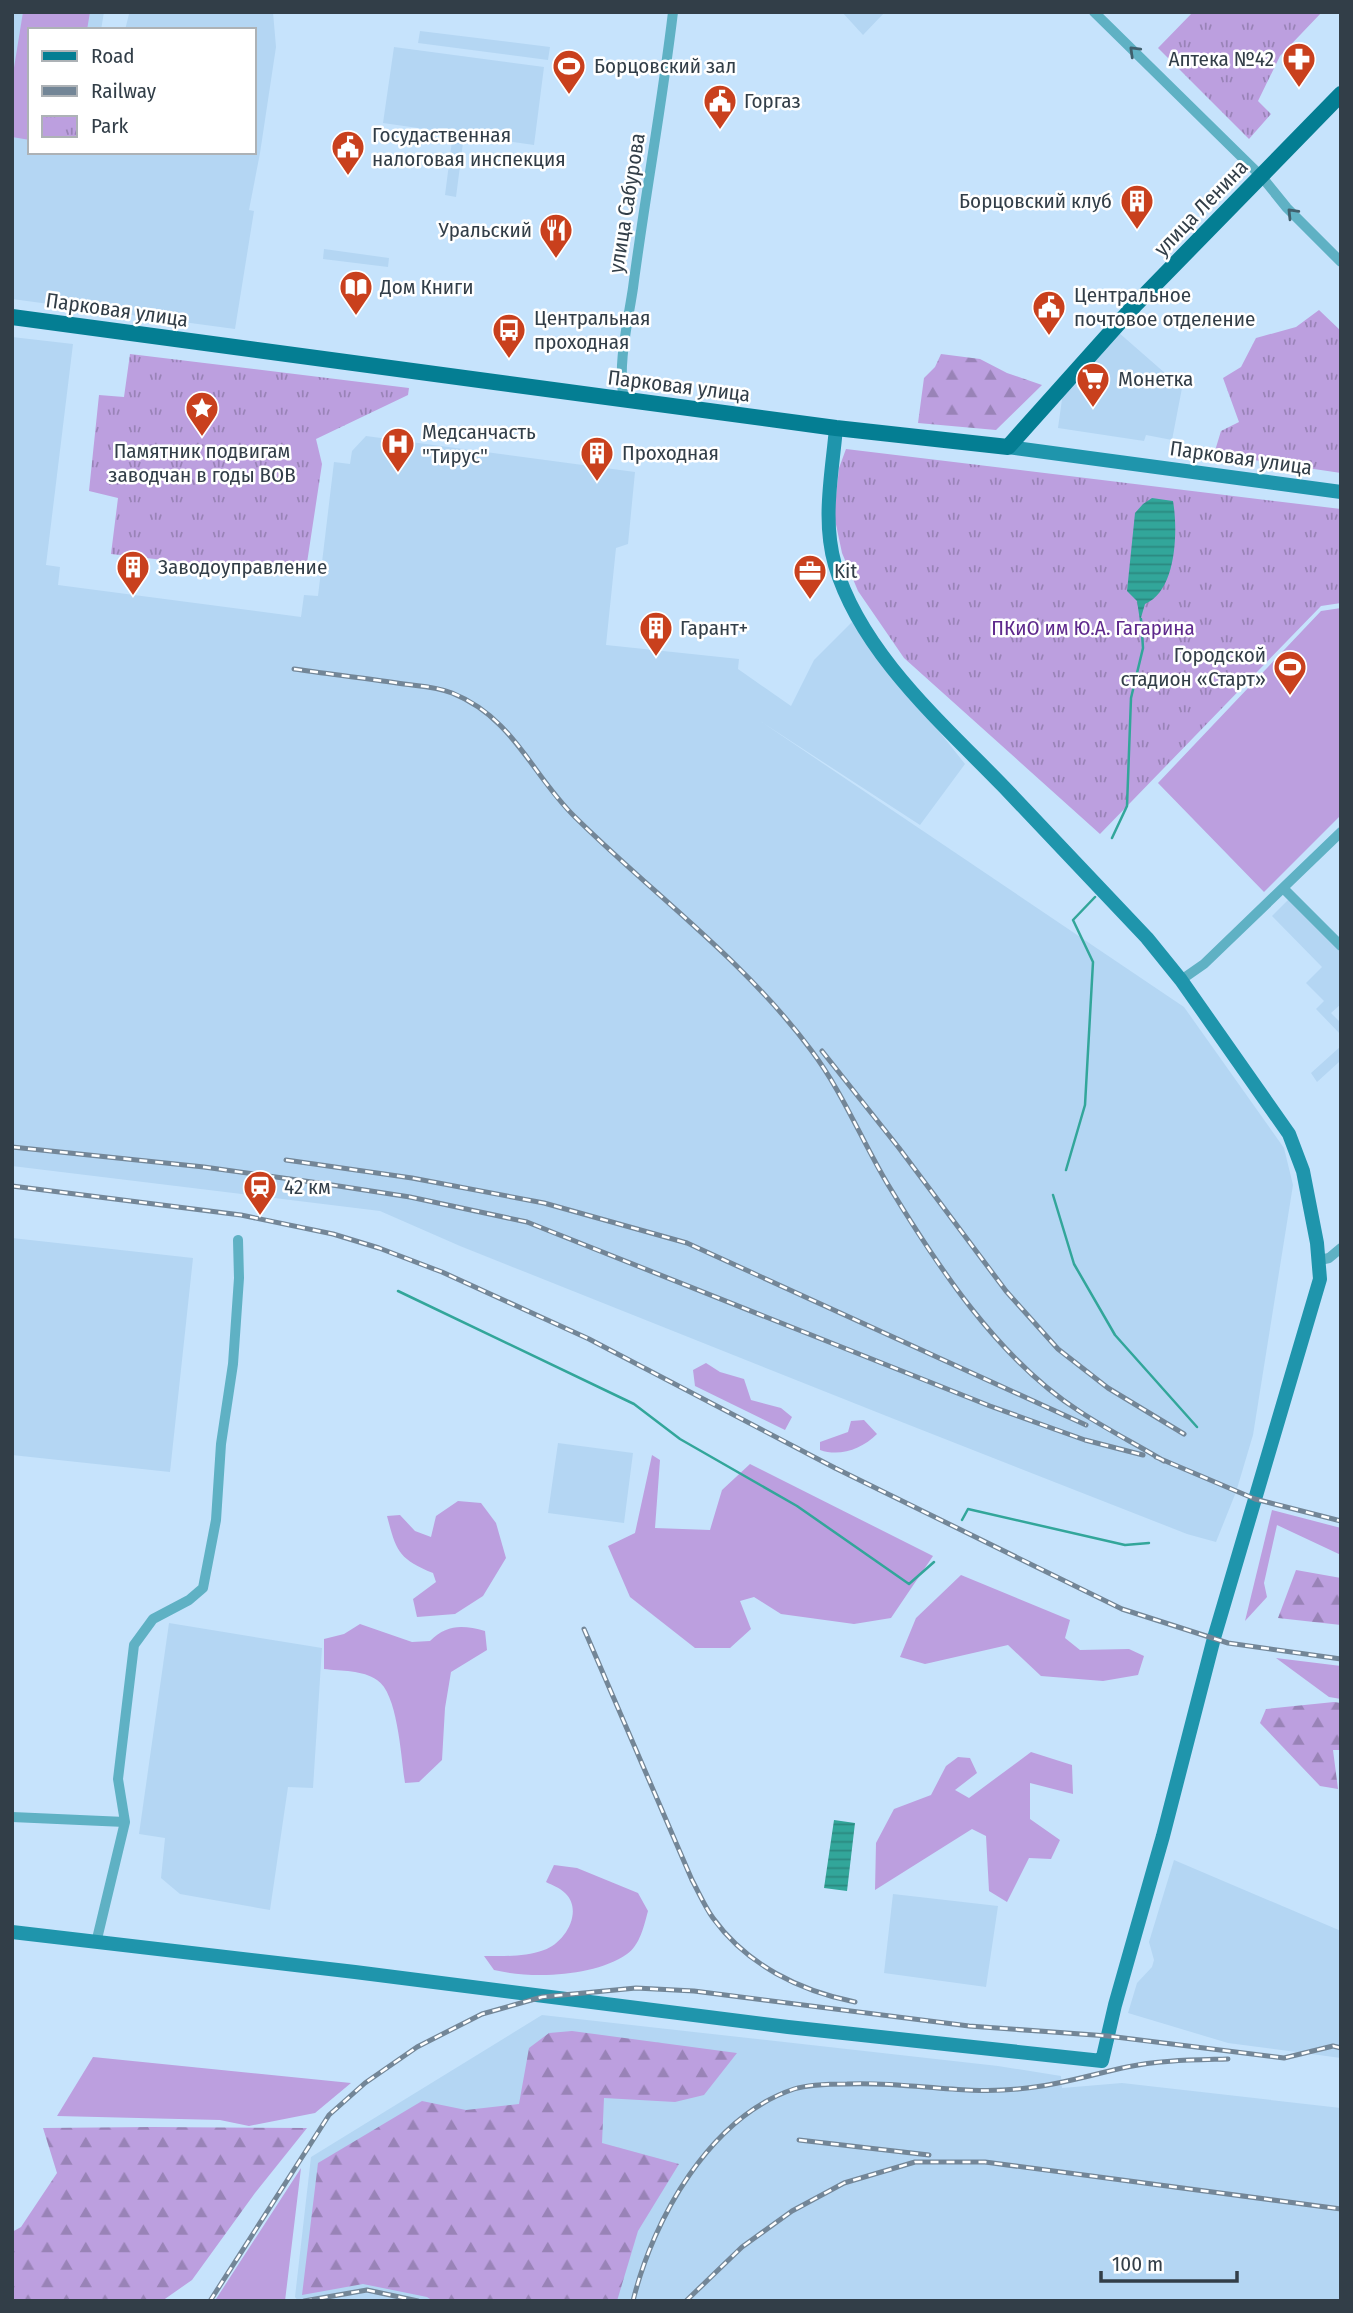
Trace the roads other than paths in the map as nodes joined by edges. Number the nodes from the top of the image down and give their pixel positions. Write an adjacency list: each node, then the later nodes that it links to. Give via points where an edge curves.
1 (673, 12): 7 (street, улица Сабурова, via 627,333 621,384)
2 (1094, 12): 4 (street, one-way to 2)
3 (1341, 94): 4 (main road, улица Ленина)
4 (1262, 177): 5 (street, one-way to 4); 9 (main road, улица Ленина, via 1135,305)
5 (1341, 262)
6 (12, 317): 7 (main road, Парковая улица)
7 (624, 399): 8 (main road, Парковая улица)
8 (836, 428): 9 (main road, Парковая улица); 14 (street, via 827,520 835,564 849,601 916,697 1147,938)
9 (1008, 447): 10 (street, Парковая улица)
10 (1341, 492)
11 (1341, 831): 12 (street)
12 (1283, 888): 13 (street); 14 (street)
13 (1341, 946)
14 (1181, 980): 17 (street, via 1289,1134 1303,1171)
15 (238, 1240): 19 (street, via 233,1364 216,1520 203,1588 153,1619 134,1645 118,1779)
16 (1341, 1248): 17 (street)
17 (1320, 1260): 21 (street, via 1320,1279 1214,1638 1102,2061)
18 (12, 1817): 19 (street)
19 (125, 1822): 21 (street)
20 (12, 1932): 21 (street)
21 (96, 1943)

